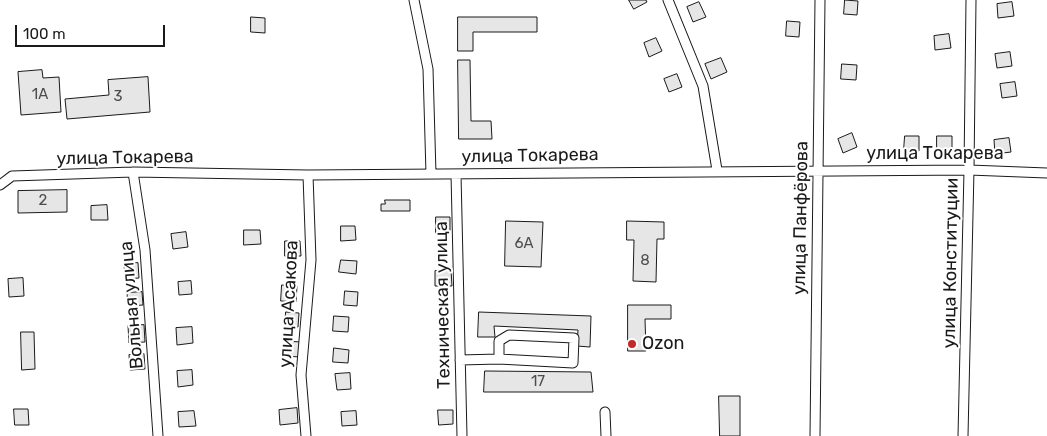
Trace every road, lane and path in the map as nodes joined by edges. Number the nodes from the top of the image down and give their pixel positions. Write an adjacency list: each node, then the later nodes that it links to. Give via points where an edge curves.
1 (414, 0): 10 (street, via 428,69)
2 (668, 0): 5 (street, via 703,86)
3 (820, 0): 6 (street, улица Панфёрова)
4 (970, 0): 7 (street, улица Конституции)
5 (717, 170): 6 (street, улица Токарева); 11 (street, улица Токарева)
6 (818, 170): 7 (street, улица Токарева); 21 (street, улица Панфёрова)
7 (969, 170): 9 (street, улица Токарева); 22 (street, улица Конституции)
8 (133, 172): 12 (street, улица Токарева); 13 (street, улица Токарева, via 12,176); 17 (street, Вольная улица, via 145,250)
9 (1047, 173)
10 (431, 174): 11 (street, улица Токарева); 12 (street, улица Токарева)
11 (456, 174): 15 (street, Техническая улица)
12 (308, 175): 18 (street, улица Асакова, via 311,260 301,375)
13 (0, 185)
14 (499, 359): 14 (street, via 573,363 574,338 509,335 499,341); 15 (street)
15 (460, 360): 19 (street, Техническая улица)
16 (606, 412): 20 (street)
17 (158, 436)
18 (306, 436)
19 (462, 436)
20 (606, 436)
21 (815, 436)
22 (964, 436)

